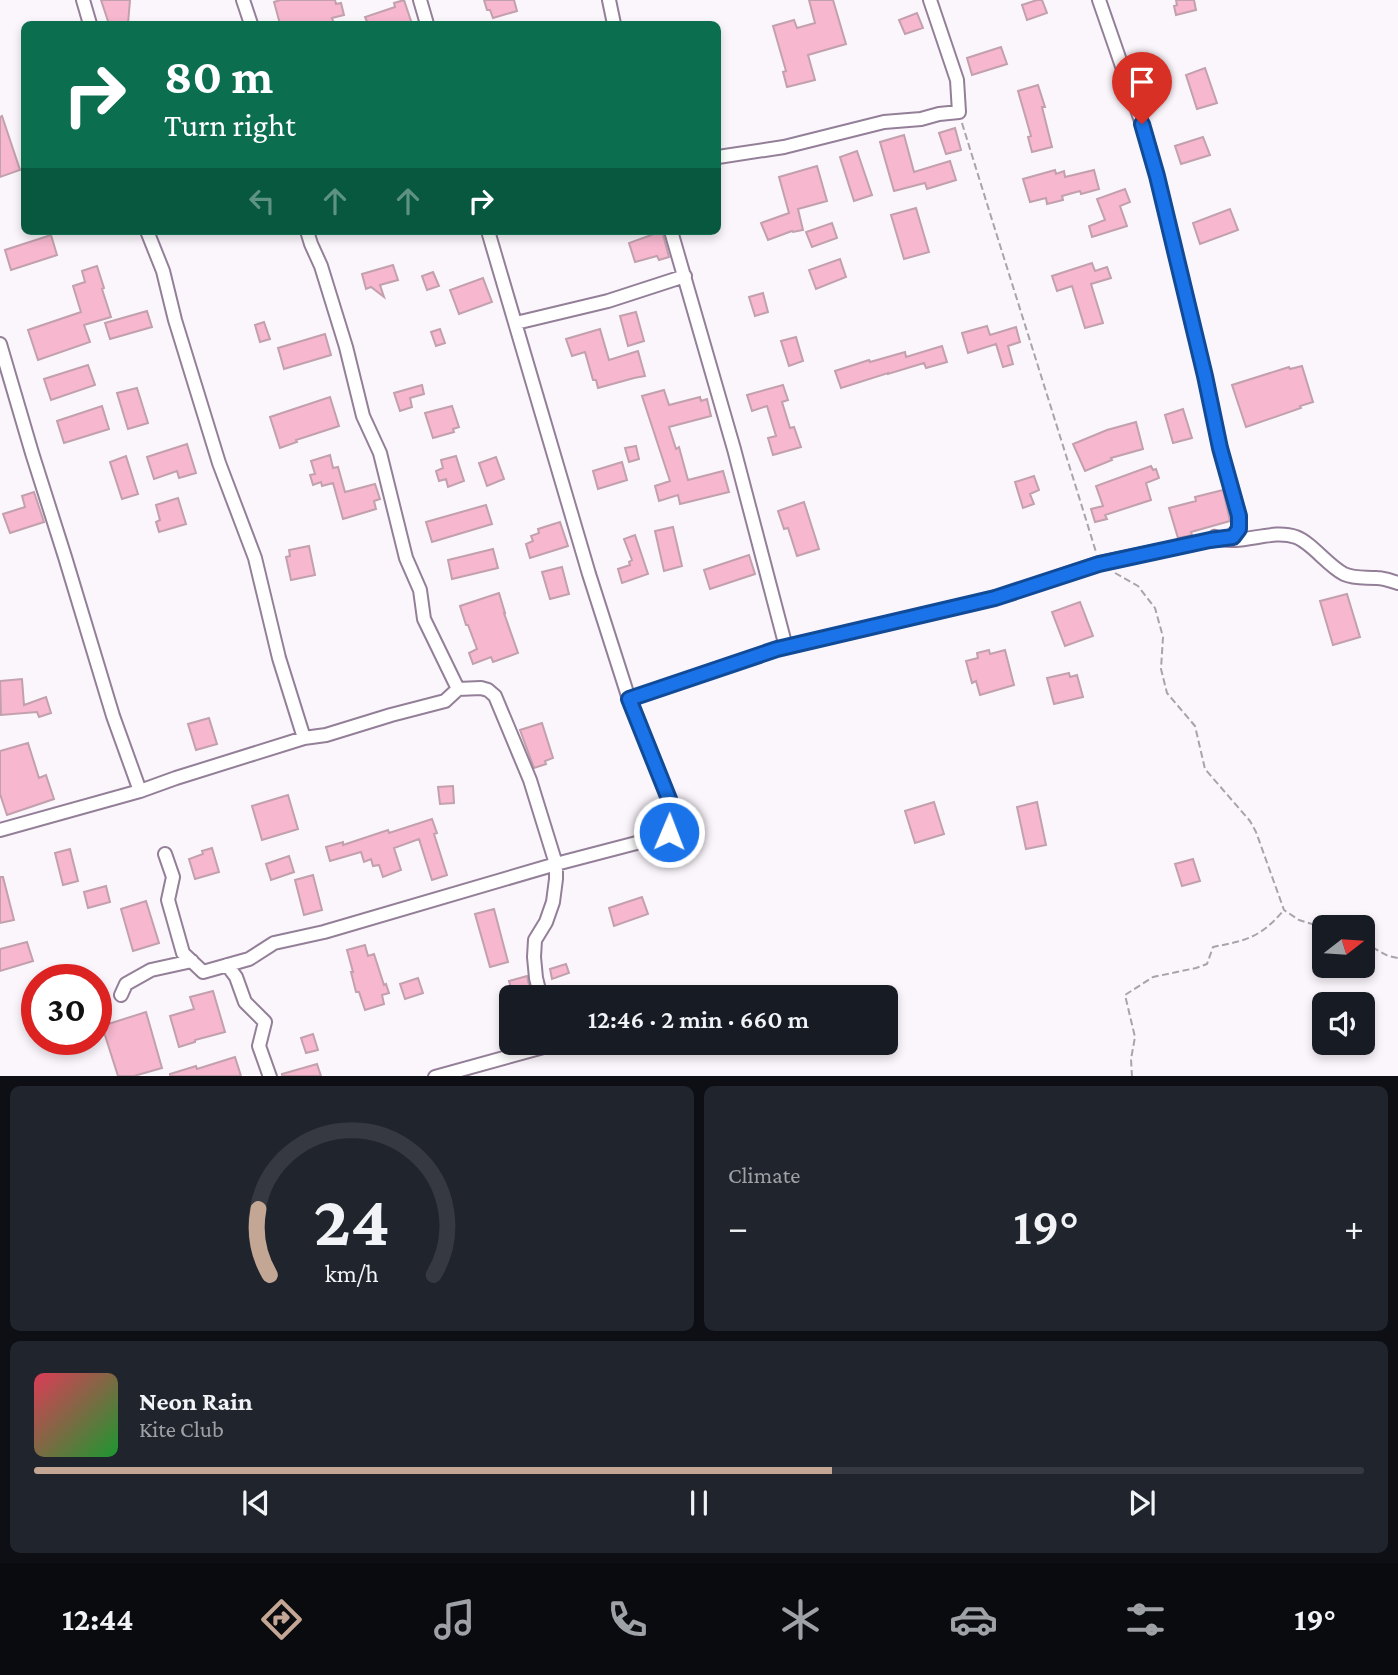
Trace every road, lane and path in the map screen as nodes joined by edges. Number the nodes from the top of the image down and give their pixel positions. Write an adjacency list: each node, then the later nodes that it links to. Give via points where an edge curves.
1 (83, 0): 7 (street)
2 (243, 0): 8 (street)
3 (420, 0): 9 (street)
4 (608, 0): 10 (street)
5 (930, 0): 11 (street, via 957,80)
6 (1099, 0): 20 (street, via 1157,176 1239,516 1239,529 1233,537)
7 (89, 21)
8 (250, 21)
9 (426, 21)
10 (613, 21)
11 (959, 112): 12 (street, via 884,122); 21 (path)
12 (721, 156)
13 (148, 235): 26 (street, via 219,463 255,558)
14 (308, 235): 24 (street, via 339,324 363,416 380,453 425,619)
15 (489, 235): 18 (street)
16 (672, 235): 17 (street)
17 (685, 276): 18 (street); 23 (street)
18 (516, 323): 25 (street)
19 (0, 344): 27 (street)
20 (1220, 540): 21 (street); 22 (street, via 1281,534 1297,537 1342,573)
21 (1099, 564): 23 (street, via 995,598); 31 (path, via 1138,586 1155,608 1163,637 1161,669 1167,692 1195,726 1205,769 1256,832)
22 (1398, 583)
23 (786, 647): 25 (street)
24 (458, 689): 26 (street, via 445,701); 30 (street, via 481,688 495,696 530,780)
25 (629, 699): 30 (street, via 669,799 674,826 655,838)
26 (304, 738): 27 (street)
27 (140, 791): 28 (street)
28 (0, 830)
29 (165, 854): 35 (street, via 173,877 168,900 183,953)
30 (556, 864): 36 (street, via 274,943 249,959); 37 (street, via 553,902 535,940)
31 (1284, 910): 32 (path); 42 (path, via 1271,925 1246,940 1213,947 1207,964 1153,977 1125,995 1135,1037)
32 (1312, 924)
33 (1376, 949): 34 (path)
34 (1398, 958)
35 (192, 961): 36 (street, via 203,972); 38 (street, via 151,971 127,984)
36 (227, 965): 40 (street, via 245,1002 265,1022 259,1046)
37 (538, 985)
38 (121, 995)
39 (515, 1055): 41 (street)
40 (270, 1076)
41 (435, 1076)
42 (1132, 1076)

